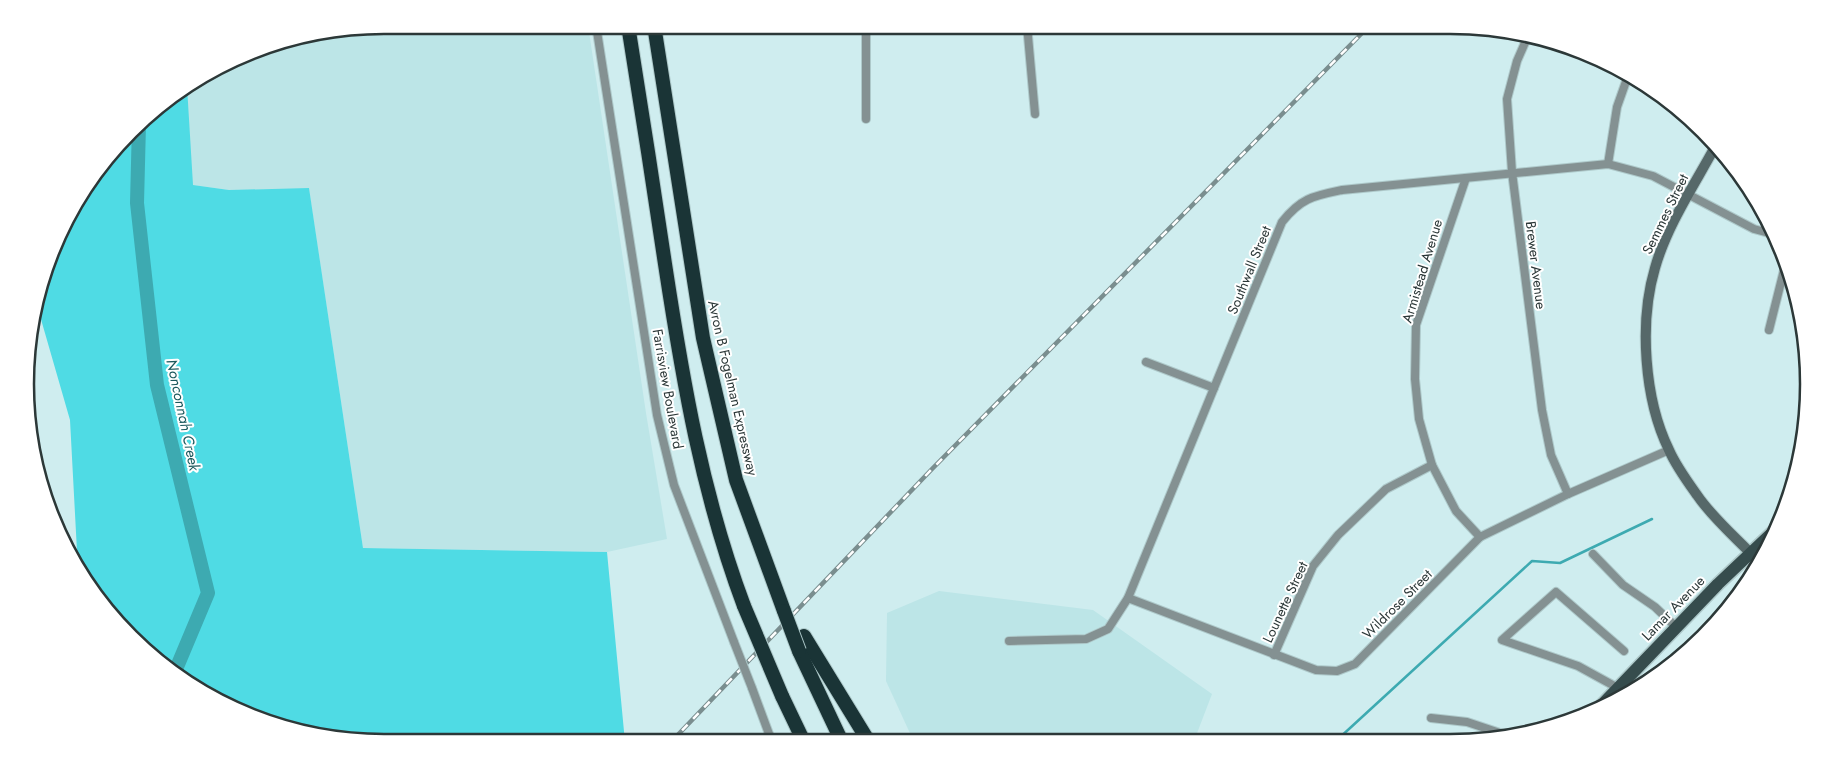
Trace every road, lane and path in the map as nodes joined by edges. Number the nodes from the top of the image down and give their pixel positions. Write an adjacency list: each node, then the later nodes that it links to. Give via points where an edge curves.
1 (597, 34): 38 (street, Farrisview Boulevard, bridge, via 657,415 674,484)
2 (629, 34): 35 (highway, bridge, via 675,326 700,462 726,558)
3 (655, 34): 28 (highway, Avron B Fogelman Expressway, via 703,338 736,480)
4 (866, 34): 9 (street)
5 (1028, 34): 8 (street)
6 (1525, 42): 12 (street, Brewer Avenue, via 1507,100)
7 (1626, 82): 11 (street, via 1617,107)
8 (1035, 114)
9 (866, 119)
10 (1712, 152): 14 (main road, Semmes Street)
11 (1608, 164): 12 (street, Southwall Street); 14 (street, Southwall Street, via 1653,176)
12 (1512, 172): 13 (street, Southwall Street); 22 (street, Brewer Avenue, via 1542,410 1551,455)
13 (1466, 178): 19 (street, Southwall Street, via 1342,190 1314,195 1296,205 1282,222); 21 (street, Armistead Avenue, via 1416,325 1415,379 1419,419)
14 (1689, 195): 15 (street, Southwall Street); 20 (main road, Semmes Street, via 1654,268 1647,320 1646,366)
15 (1765, 232)
16 (1783, 274): 17 (street)
17 (1769, 330)
18 (1146, 362): 19 (street)
19 (1214, 388): 27 (street, Southwall Street)
20 (1669, 450): 22 (street, Wildrose Street); 25 (main road, Semmes Street, via 1698,497)
21 (1432, 465): 23 (street, Armistead Avenue, via 1456,510); 32 (street, Lounette Street, via 1386,489 1338,535 1314,566)
22 (1568, 494): 23 (street, Wildrose Street)
23 (1480, 537): 32 (street, Wildrose Street, via 1355,664 1337,671 1316,670)
24 (1593, 554): 29 (street, via 1623,585)
25 (1755, 557)
26 (1753, 559): 29 (main road, Lamar Avenue)
27 (1128, 598): 30 (street, Southwall Street, via 1108,630 1086,639); 32 (street, Wildrose Street)
28 (784, 611): 41 (highway, Avron B Fogelman Expressway, bridge); 42 (highway, via 804,636)
29 (1676, 626): 33 (main road, Lamar Avenue)
30 (1009, 641)
31 (1624, 652): 33 (street, via 1556,592 1502,640 1578,666)
32 (1274, 655)
33 (1618, 688): 34 (main road, Lamar Avenue)
34 (1612, 694)
35 (784, 702): 39 (highway); 40 (highway)
36 (1431, 718): 37 (street, via 1467,722)
37 (1495, 731)
38 (769, 734)
39 (794, 734)
40 (800, 734)
41 (838, 734)
42 (864, 734)

